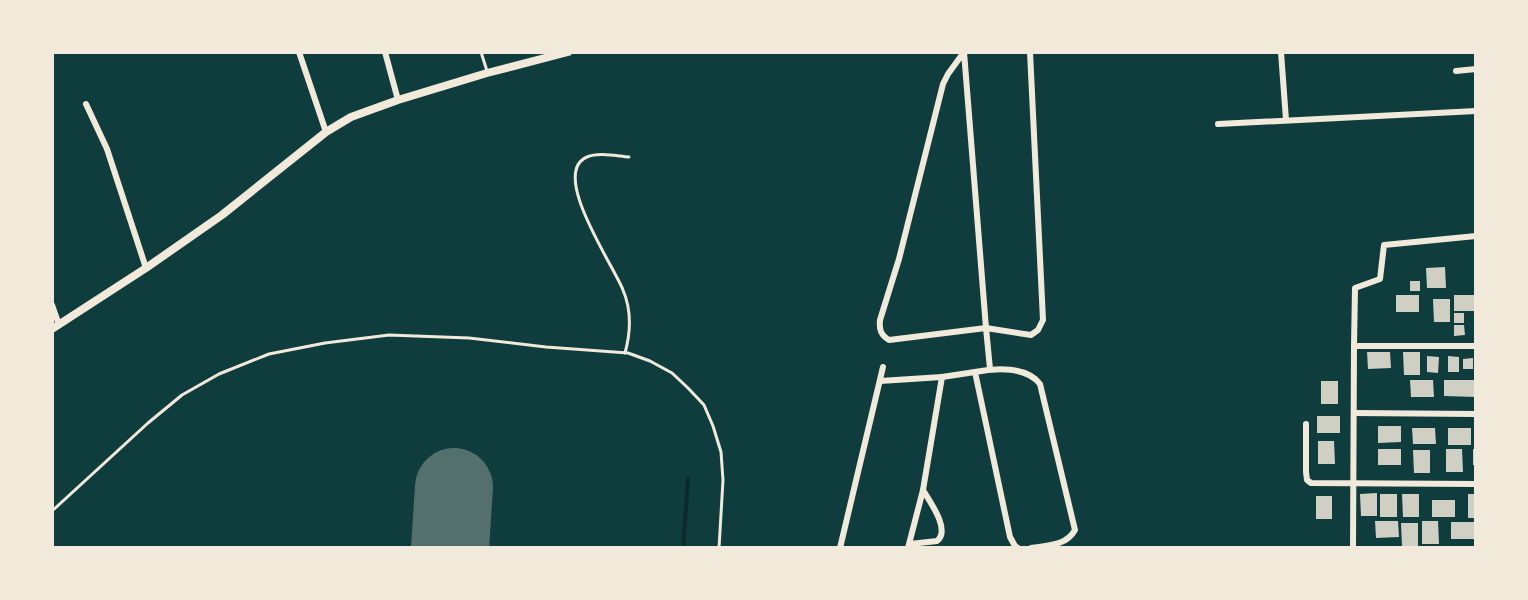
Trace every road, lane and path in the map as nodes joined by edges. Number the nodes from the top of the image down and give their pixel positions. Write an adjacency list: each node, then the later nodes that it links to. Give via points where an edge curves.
1 (299, 52): 17 (street)
2 (385, 52): 12 (street)
3 (481, 52): 11 (lane)
4 (568, 52): 8 (street)
5 (964, 52): 23 (street); 23 (street, via 943,84 879,327 889,340)
6 (1030, 52): 23 (street, via 1043,320 1032,335)
7 (1281, 52): 15 (street)
8 (545, 55): 11 (street)
9 (1476, 69): 10 (street)
10 (1456, 71)
11 (488, 73): 12 (street)
12 (398, 100): 17 (street, via 351,117)
13 (86, 104): 20 (street, via 107,149)
14 (1476, 111): 15 (street)
15 (1286, 120): 16 (street)
16 (1218, 124)
17 (326, 132): 20 (street, via 222,215)
18 (628, 157): 26 (lane, via 588,157 578,163 574,176 584,212 628,304 630,328)
19 (1476, 236): 24 (street, via 1384,245 1380,279 1355,288)
20 (146, 268): 22 (street)
21 (52, 305): 22 (street)
22 (56, 327)
23 (986, 328): 28 (street)
24 (1354, 346): 25 (street); 32 (street)
25 (1476, 346)
26 (625, 353): 38 (lane, via 469,338 388,335 269,354 219,374 182,395); 40 (lane, via 672,373 704,405 721,452)
27 (883, 367): 31 (street)
28 (990, 369): 29 (street); 43 (street, via 1030,375 1040,384 1075,530 1062,543)
29 (975, 372): 30 (street); 42 (street, via 1010,537)
30 (942, 377): 31 (street); 37 (street)
31 (880, 381): 41 (street)
32 (1354, 414): 33 (street); 35 (street)
33 (1476, 414)
34 (1305, 424): 35 (street, via 1307,480)
35 (1353, 484): 36 (street); 44 (street)
36 (1476, 484)
37 (923, 490): 39 (street); 39 (street, via 939,518 941,539)
38 (52, 511)
39 (909, 546)
40 (719, 548)
41 (840, 548)
42 (1018, 548)
43 (1031, 548)
44 (1353, 548)

